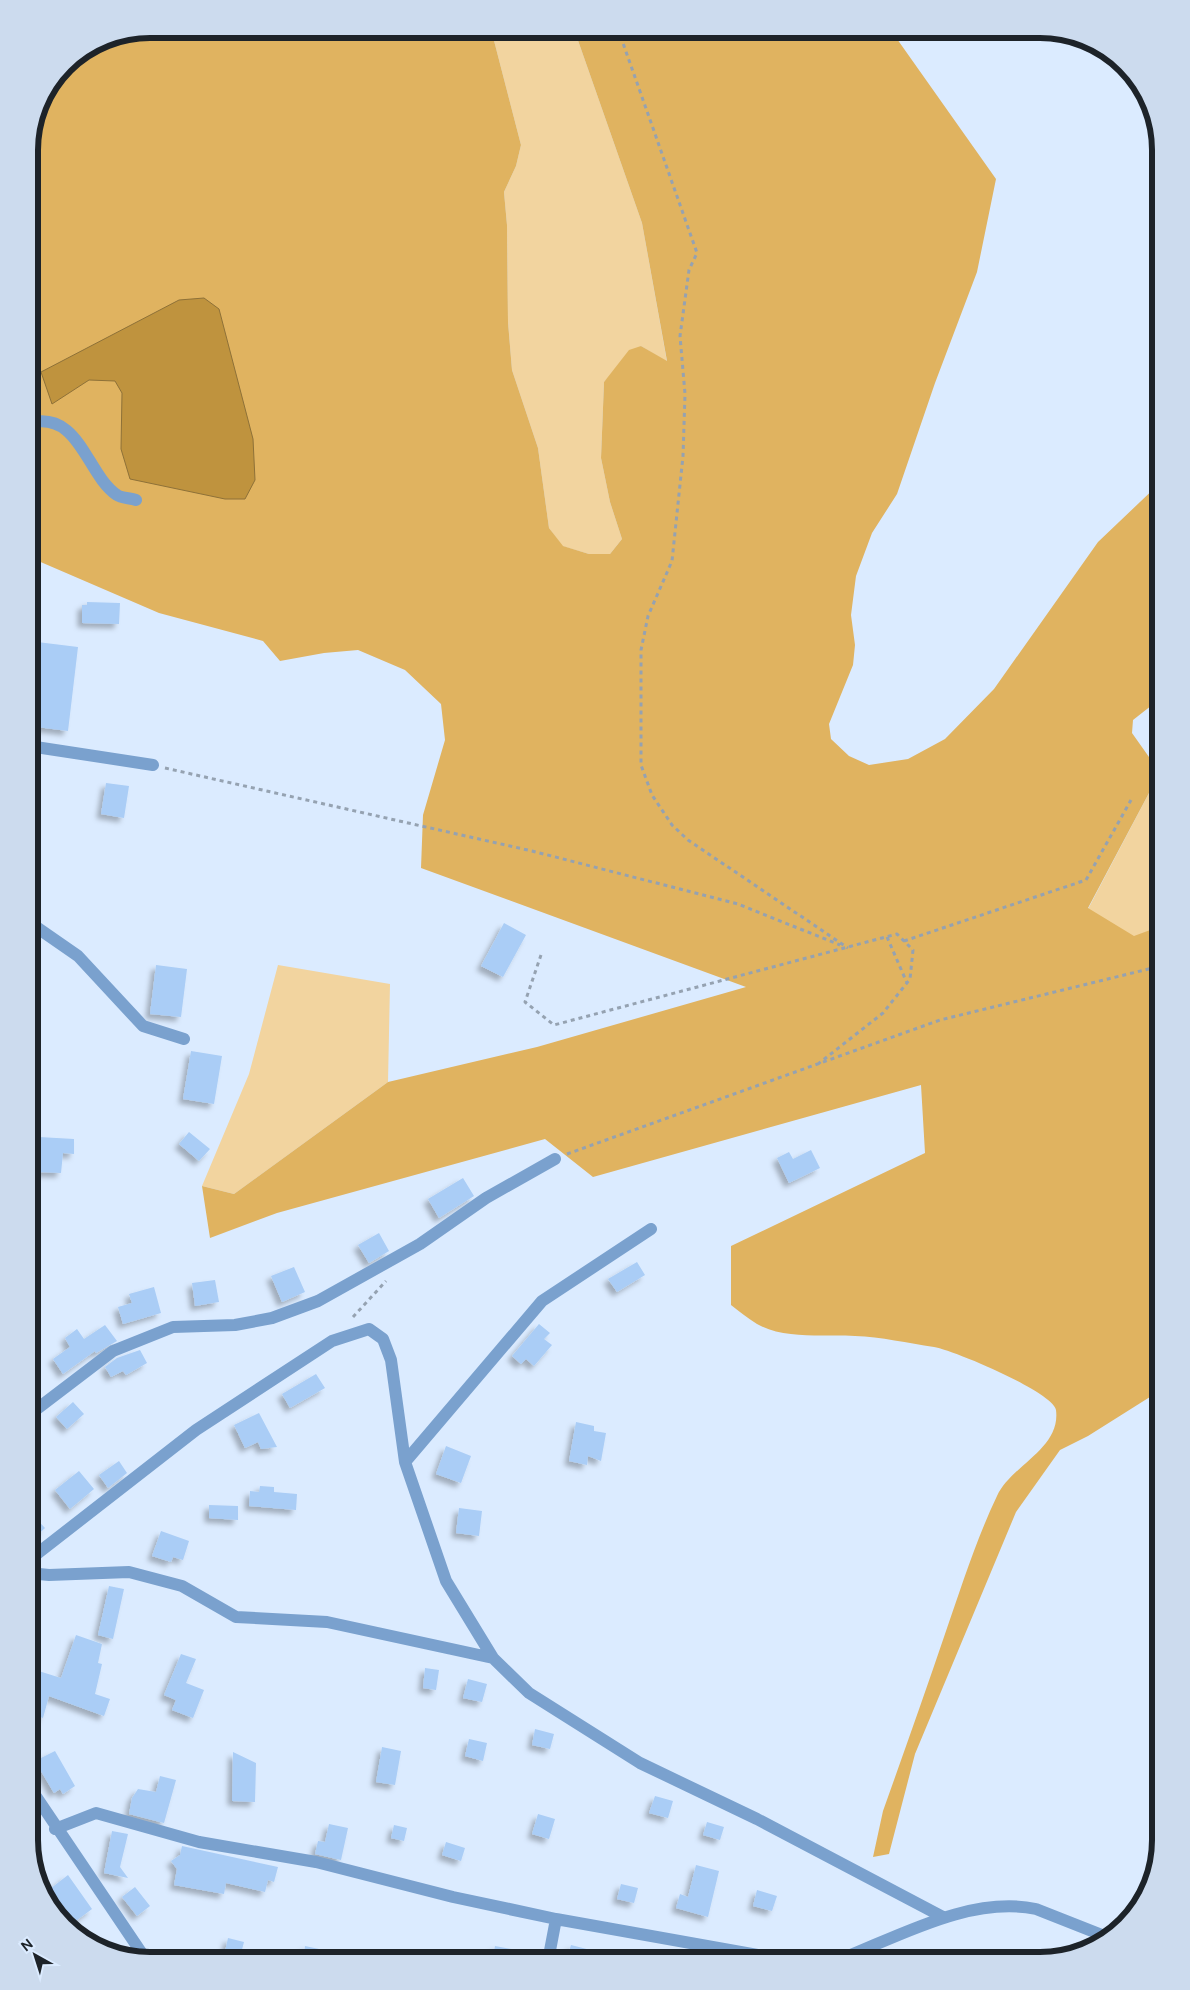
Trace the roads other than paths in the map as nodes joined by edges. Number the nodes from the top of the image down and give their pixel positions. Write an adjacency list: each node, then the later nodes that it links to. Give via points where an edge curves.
1 (38, 422): 2 (street, via 63,428 77,440 94,469 117,495)
2 (136, 500)
3 (38, 747): 4 (street)
4 (153, 765)
5 (38, 928): 6 (street, via 78,956 144,1026)
6 (184, 1038)
7 (555, 1158): 9 (street, via 486,1198 420,1244 318,1301 272,1318 234,1325 173,1327 113,1351)
8 (651, 1228): 10 (street, via 542,1301)
9 (38, 1408)
10 (405, 1462): 11 (street, via 391,1360 383,1339 370,1329 332,1341 196,1430); 13 (street, via 446,1582)
11 (38, 1553)
12 (38, 1574): 13 (street, via 129,1572 182,1586 236,1616 327,1622)
13 (493, 1658): 16 (street, via 529,1693 640,1763 757,1819)
14 (38, 1801): 15 (street)
15 (55, 1829): 17 (street, via 96,1813 199,1842 316,1862); 19 (street)
16 (943, 1917): 18 (street, via 991,1907 1024,1906); 22 (street)
17 (556, 1919): 20 (street); 21 (street)
18 (1102, 1935)
19 (141, 1952)
20 (550, 1952)
21 (741, 1952)
22 (858, 1952)

